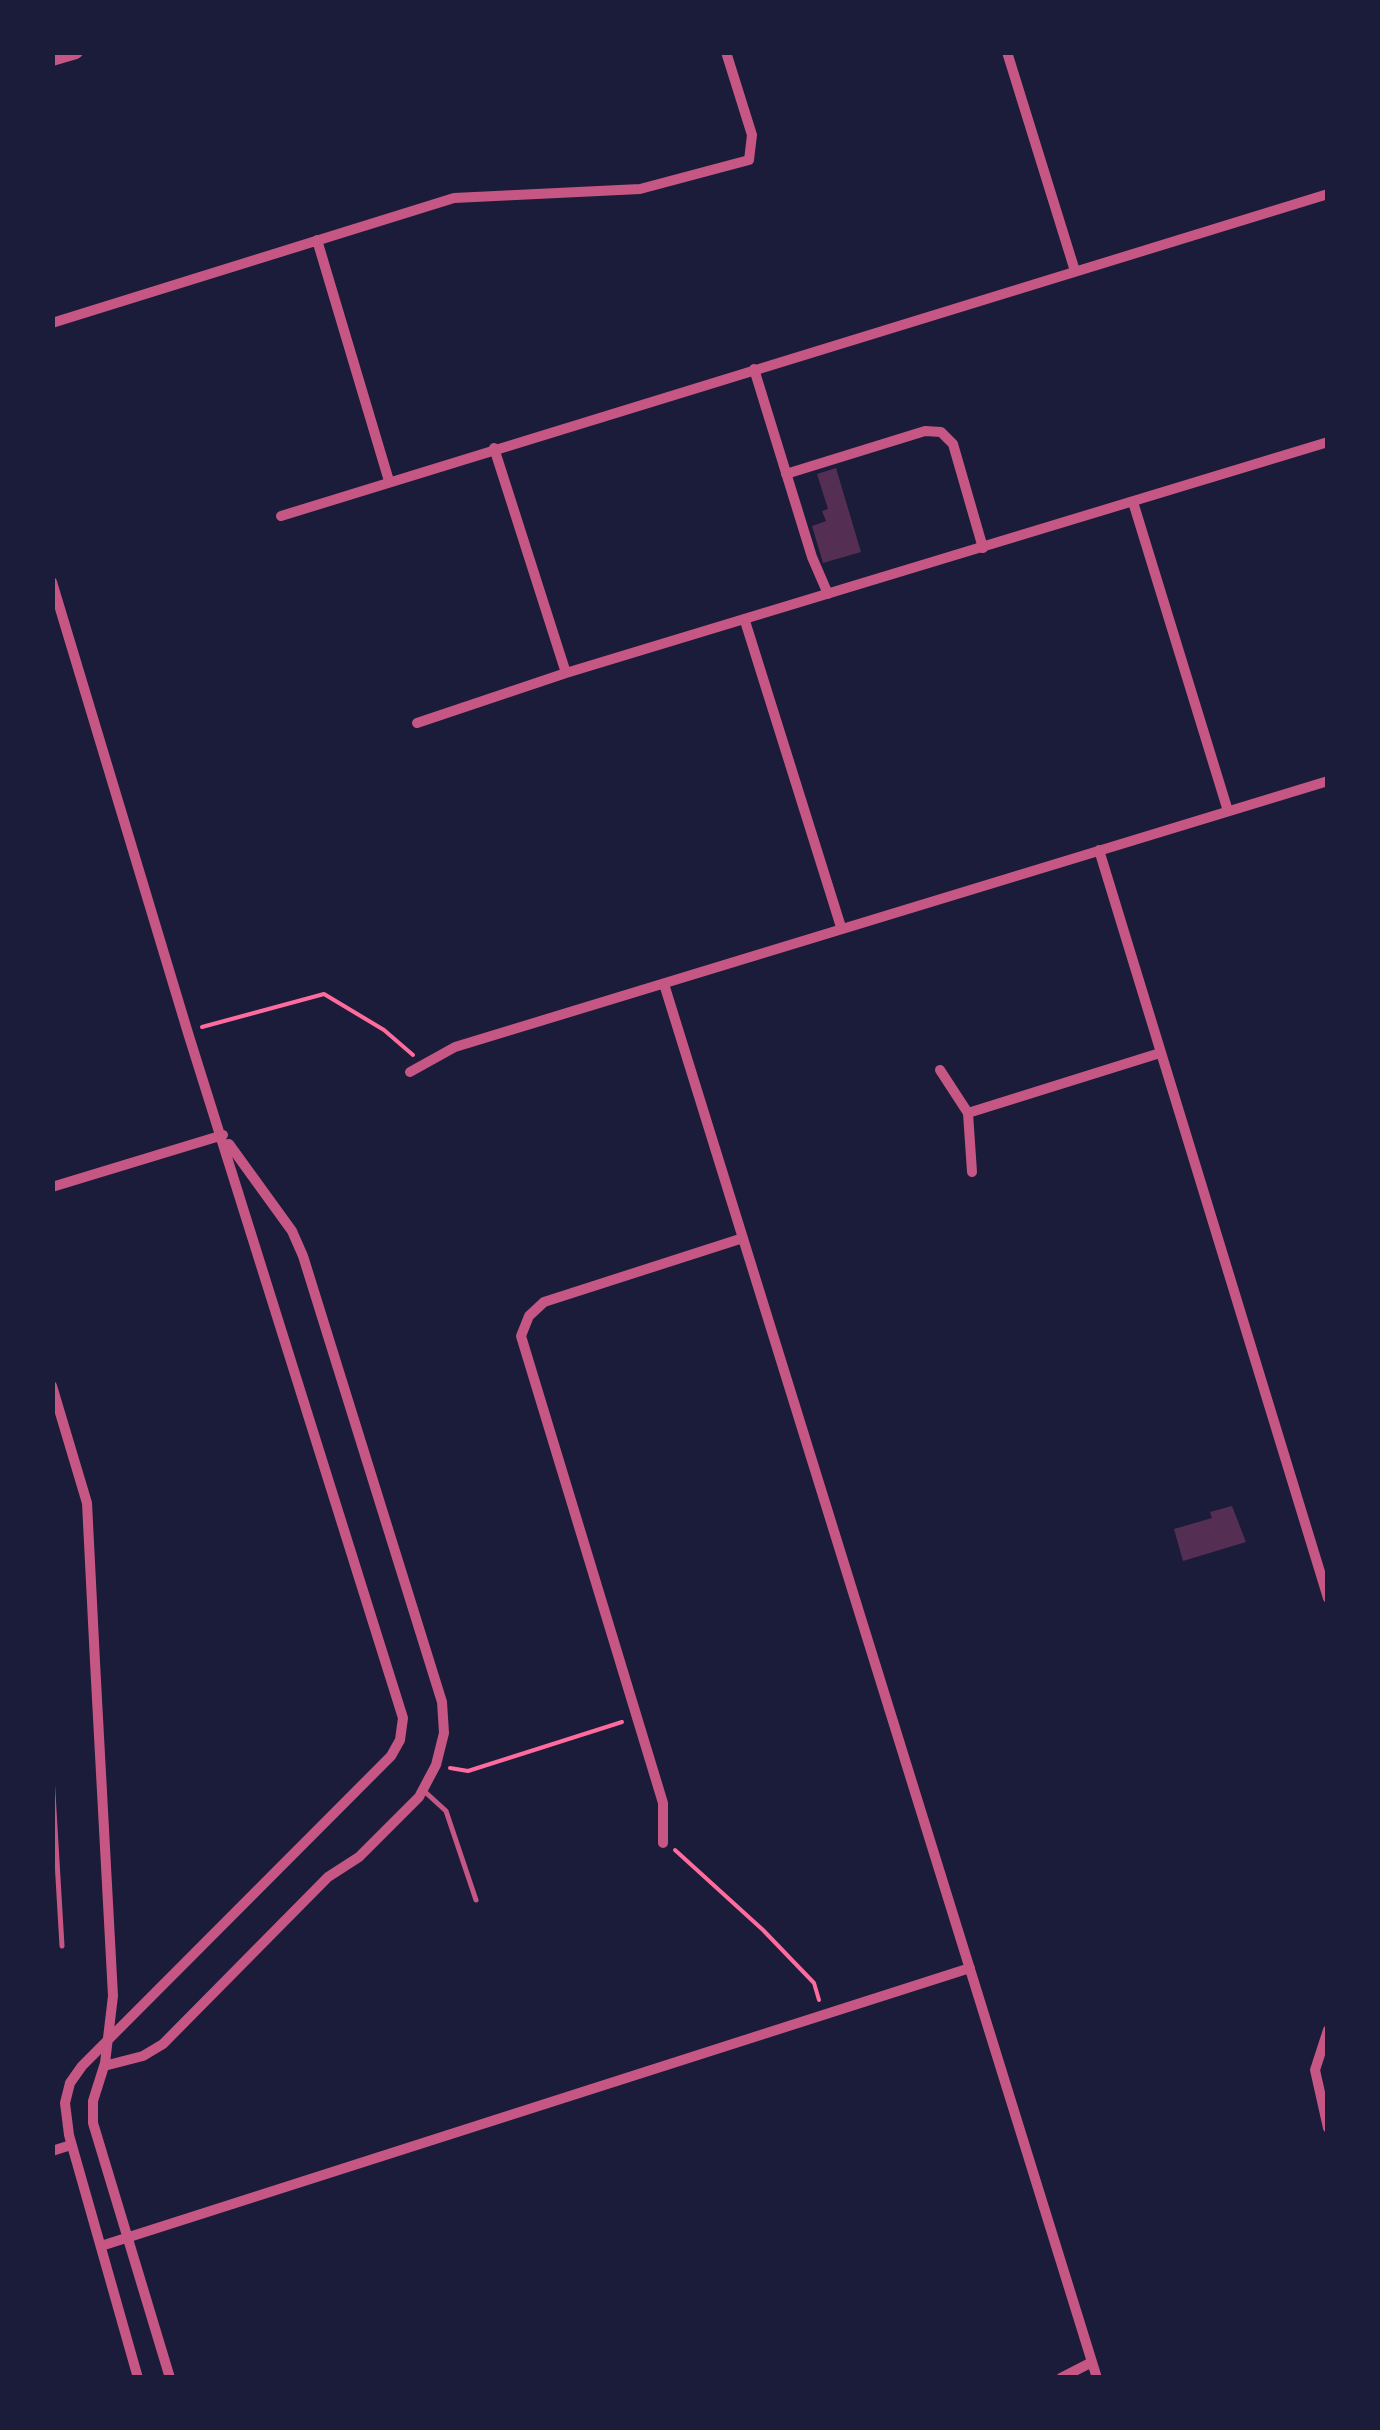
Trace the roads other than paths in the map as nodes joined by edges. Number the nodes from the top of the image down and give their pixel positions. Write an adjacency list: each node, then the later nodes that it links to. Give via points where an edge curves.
1 (76, 52): 4 (street)
2 (726, 52): 6 (street, via 752,135 750,160 640,188 454,198)
3 (1007, 52): 7 (street)
4 (52, 59)
5 (1328, 194): 7 (street)
6 (316, 240): 8 (street); 13 (street)
7 (1076, 271): 9 (street)
8 (52, 323)
9 (754, 369): 11 (street); 12 (street)
10 (1328, 442): 14 (street)
11 (494, 448): 13 (street); 20 (street)
12 (786, 474): 16 (street, via 925,430 941,432 953,444); 18 (street)
13 (389, 481): 15 (street)
14 (1133, 502): 16 (street); 23 (street)
15 (281, 516)
16 (983, 548): 18 (street)
17 (52, 582): 31 (street)
18 (828, 594): 19 (street)
19 (746, 620): 20 (street); 25 (street)
20 (566, 673): 21 (street)
21 (417, 723)
22 (1328, 781): 23 (street)
23 (1228, 811): 24 (street)
24 (1099, 850): 25 (street); 27 (street)
25 (841, 927): 26 (street)
26 (664, 984): 29 (street, via 455,1048); 34 (street)
27 (1160, 1053): 30 (street); 36 (street)
28 (940, 1070): 30 (street)
29 (410, 1072)
30 (968, 1113): 32 (street)
31 (223, 1135): 33 (street); 38 (street, via 292,1231 308,1268 442,1702 444,1733); 44 (street, via 402,1711 402,1734 391,1756)
32 (972, 1172)
33 (52, 1187)
34 (742, 1238): 39 (street, via 550,1299 522,1330 663,1802); 42 (street)
35 (52, 1386): 44 (street, via 86,1503 113,1996)
36 (1328, 1598)
37 (52, 1776): 41 (lane)
38 (423, 1790): 40 (lane, via 446,1811); 45 (street, via 163,2044)
39 (664, 1842)
40 (476, 1900)
41 (62, 1946)
42 (970, 1968): 49 (street); 51 (street)
43 (1328, 2030): 46 (street, via 1315,2070)
44 (108, 2043): 45 (street); 47 (street, via 70,2083 65,2109)
45 (104, 2066): 49 (street, via 93,2123)
46 (1328, 2128)
47 (71, 2145): 48 (street); 50 (street)
48 (52, 2150)
49 (128, 2238): 50 (street); 53 (street)
50 (101, 2246): 52 (street)
51 (1092, 2362): 54 (street); 55 (street)
52 (138, 2378)
53 (170, 2378)
54 (1061, 2378)
55 (1096, 2378)

